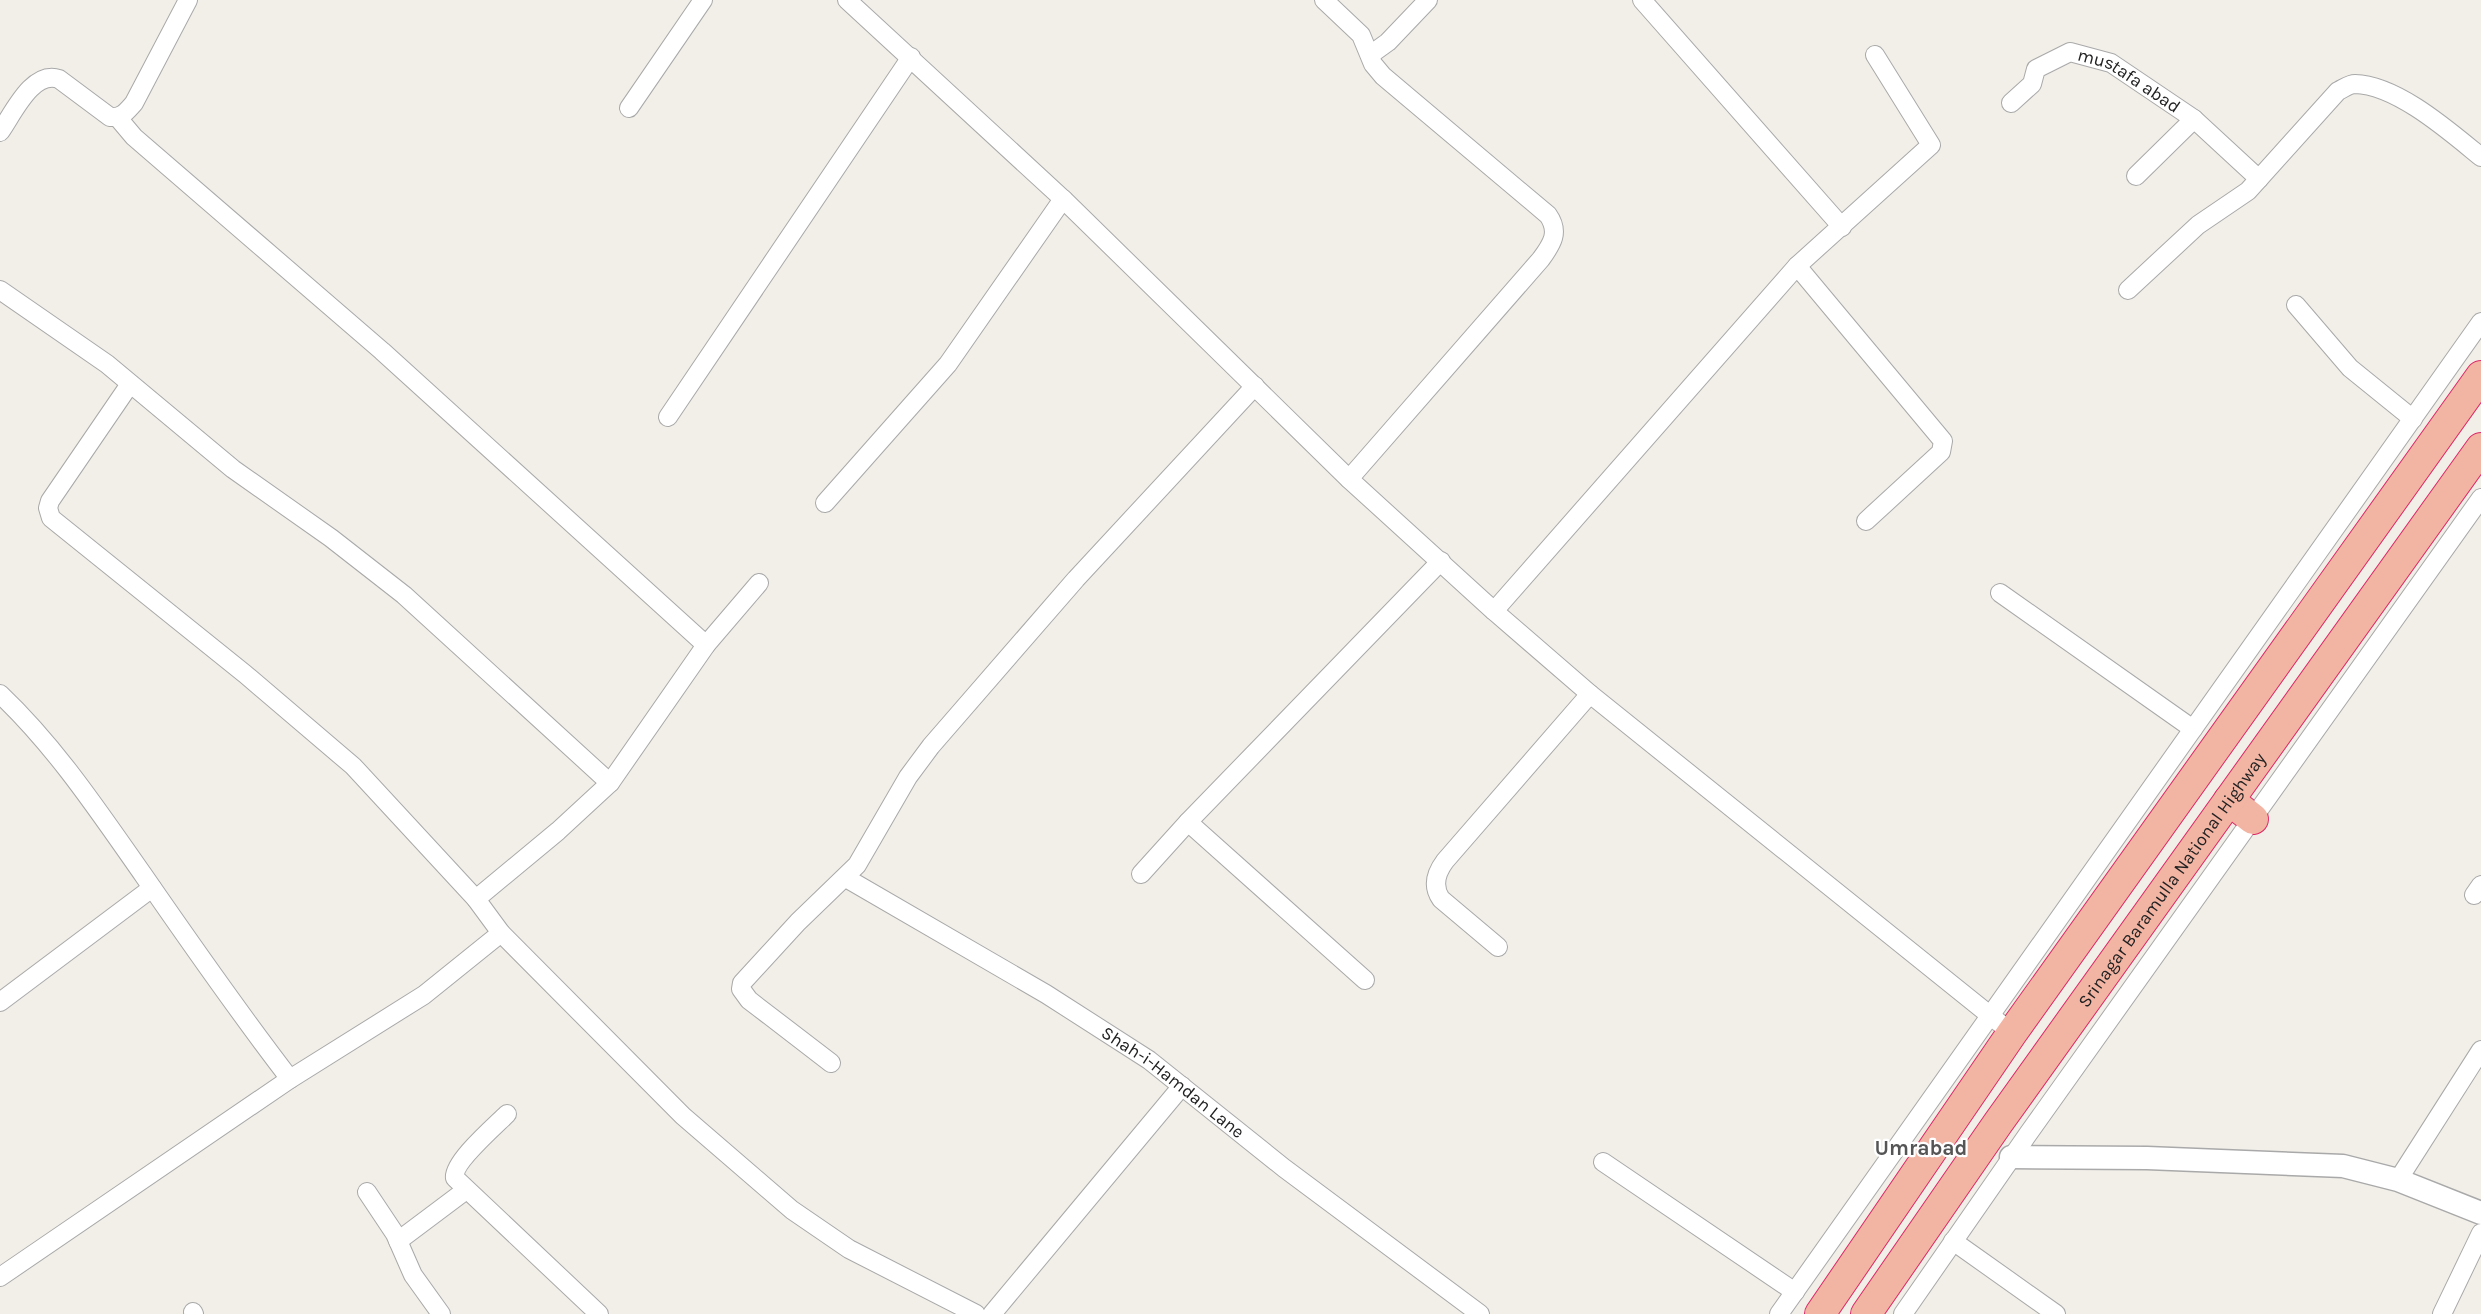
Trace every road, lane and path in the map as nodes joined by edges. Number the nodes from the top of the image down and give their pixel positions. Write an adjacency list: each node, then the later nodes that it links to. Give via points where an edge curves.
1 (188, 0): 12 (street, via 134,103)
2 (703, 0): 11 (street)
3 (847, 0): 9 (street)
4 (1324, 0): 7 (street, via 1353,25)
5 (1428, 0): 7 (street)
6 (1642, 0): 19 (street)
7 (1371, 55): 31 (street, via 1383,76 1548,215 1555,234 1541,260)
8 (1875, 55): 19 (street, via 1931,145)
9 (911, 57): 18 (street); 28 (street)
10 (2011, 103): 13 (street, mustafa abad, via 2032,84 2036,69 2070,52 2111,63)
11 (629, 108)
12 (118, 118): 14 (street, via 100,112 59,79 51,77 32,87); 39 (street, via 134,137 382,351)
13 (2194, 119): 16 (street); 17 (street, mustafa abad)
14 (0, 132)
15 (2481, 157): 17 (street, via 2428,115 2375,87 2352,83 2338,92)
16 (2136, 176)
17 (2259, 179): 21 (street, via 2198,225)
18 (1063, 199): 27 (street); 33 (street, via 948,364)
19 (1842, 227): 20 (street)
20 (1797, 267): 34 (street, via 1944,441 1941,452); 38 (street)
21 (2128, 290)
22 (0, 291): 26 (street)
23 (2296, 306): 29 (street, via 2350,368)
24 (2481, 322): 29 (street)
25 (2481, 376): 56 (highway)
26 (130, 384): 44 (street, via 233,469 404,595); 51 (street, via 50,501 51,519 353,766)
27 (1255, 386): 31 (street); 49 (street, via 1076,579 918,761 869,847)
28 (668, 417)
29 (2413, 419): 43 (street)
30 (2481, 448): 45 (highway, Srinagar Baramulla National Highway)
31 (1349, 479): 35 (street)
32 (2481, 498): 46 (street)
33 (825, 503)
34 (1866, 521)
35 (1441, 561): 38 (street); 47 (street)
36 (759, 583): 39 (street)
37 (2000, 593): 43 (street)
38 (1494, 611): 41 (street)
39 (706, 645): 44 (street)
40 (0, 694): 42 (street)
41 (1590, 694): 53 (street, via 1437,874 1441,899); 56 (street)
42 (7, 712): 50 (street, via 39,733)
43 (2193, 729): 56 (street)
44 (610, 783): 51 (street)
45 (2229, 800): 46 (highway); 80 (highway, Srinagar Baramulla National Highway)
46 (2253, 819): 62 (street)
47 (1188, 822): 48 (street); 54 (street)
48 (1141, 874)
49 (846, 878): 58 (street, via 748,974 741,989 749,1000); 60 (street, Shah-i-Hamdan Lane, via 1113,1035)
50 (152, 888): 55 (street); 59 (street)
51 (476, 899): 52 (street)
52 (501, 933): 59 (street, via 424,995); 75 (street, via 683,1116 792,1210 849,1249)
53 (1498, 947)
54 (1365, 981)
55 (0, 1002)
56 (2000, 1025): 72 (street); 79 (highway)
57 (2481, 1050): 64 (street)
58 (831, 1063)
59 (290, 1079): 71 (street)
60 (1182, 1086): 76 (street); 77 (street, Shah-i-Hamdan Lane)
61 (507, 1114): 65 (street, via 456,1167 456,1178)
62 (2011, 1157): 64 (street, via 2343,1166); 70 (street)
63 (1603, 1162): 72 (street)
64 (2398, 1180): 67 (street)
65 (466, 1190): 69 (street); 74 (street)
66 (367, 1192): 69 (street)
67 (2481, 1213)
68 (2481, 1233): 83 (street)
69 (398, 1241): 73 (street, via 413,1275)
70 (1953, 1241): 81 (street); 82 (street)
71 (0, 1277)
72 (1795, 1292): 78 (street)
73 (441, 1314)
74 (599, 1314)
75 (976, 1314)
76 (992, 1314)
77 (1479, 1314)
78 (1779, 1314)
79 (1820, 1314)
80 (1866, 1314)
81 (1903, 1314)
82 (2056, 1314)
83 (2442, 1314)

